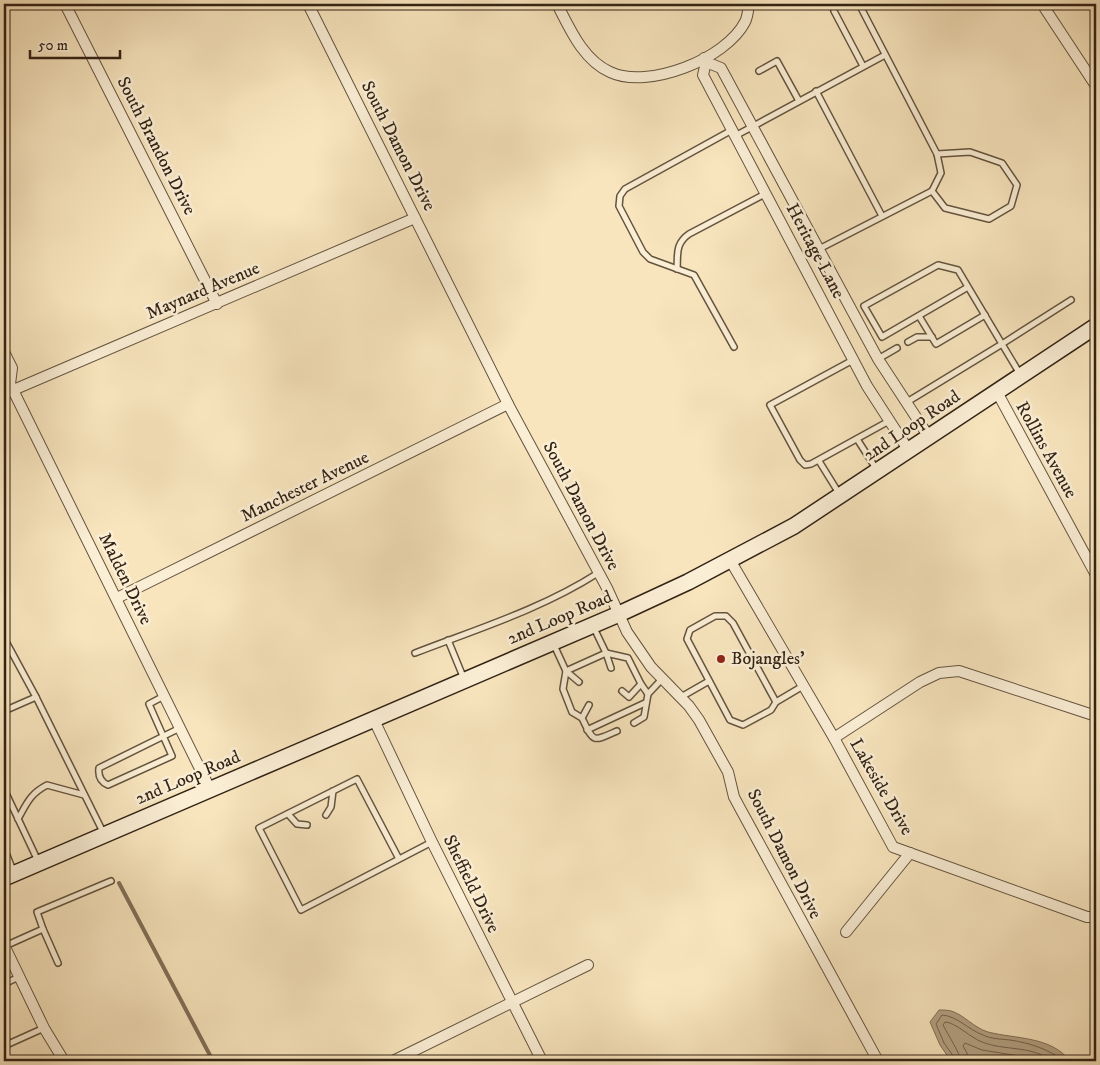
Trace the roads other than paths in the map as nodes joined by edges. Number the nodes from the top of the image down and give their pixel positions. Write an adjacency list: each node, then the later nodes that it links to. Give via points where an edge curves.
1 (65, 4): 26 (street, South Brandon Drive)
2 (308, 4): 21 (street, South Damon Drive)
3 (557, 4): 9 (street, via 587,54 612,73 643,78 658,76)
4 (748, 4): 9 (street, via 746,21 740,30)
5 (859, 4): 8 (lane)
6 (1042, 4): 12 (street)
7 (834, 11): 10 (lane)
8 (885, 54): 10 (lane); 17 (lane)
9 (705, 60): 15 (street, Heritage Lane, via 721,68); 16 (street, Heritage Lane, via 703,76)
10 (863, 66): 13 (lane)
11 (759, 71): 14 (lane, via 777,61)
12 (1096, 86)
13 (816, 91): 14 (lane); 20 (lane)
14 (799, 100): 15 (lane)
15 (752, 126): 16 (lane); 22 (street, Heritage Lane)
16 (733, 133): 19 (street, Heritage Lane); 23 (lane, via 625,189 620,196 619,206 643,252 650,259)
17 (937, 154): 18 (lane, via 941,173); 18 (lane, via 970,152 1002,164 1017,184 1011,206 989,219 944,208)
18 (932, 190): 20 (lane)
19 (766, 194): 23 (lane, via 681,240); 39 (street, Heritage Lane)
20 (882, 216): 22 (lane)
21 (415, 218): 26 (street, Maynard Avenue); 44 (street, South Damon Drive)
22 (818, 249): 28 (street, Heritage Lane)
23 (678, 269): 35 (lane, via 694,275)
24 (968, 287): 27 (lane, via 958,270 938,266); 29 (lane); 30 (lane)
25 (1071, 300): 34 (lane)
26 (217, 304): 41 (street, Maynard Avenue)
27 (864, 306): 28 (lane); 30 (lane, via 882,337)
28 (853, 312): 38 (street, Heritage Lane)
29 (986, 315): 32 (lane, via 936,344); 34 (lane)
30 (919, 316): 32 (lane)
31 (1096, 326): 40 (main road, 2nd Loop Road)
32 (932, 337): 33 (lane, via 917,337)
33 (908, 342)
34 (1002, 344): 40 (lane); 43 (lane)
35 (734, 347)
36 (897, 348): 38 (lane)
37 (4, 352): 41 (street, Malden Drive, via 12,368)
38 (878, 359): 43 (street, Heritage Lane)
39 (854, 360): 45 (street, Heritage Lane); 49 (lane, via 770,405 800,460 805,464)
40 (1021, 376): 42 (main road, 2nd Loop Road)
41 (8, 387): 55 (street, Malden Drive)
42 (997, 392): 46 (main road, 2nd Loop Road); 54 (street, Rollins Avenue)
43 (907, 402): 46 (street, Heritage Lane)
44 (508, 404): 53 (street, South Damon Drive); 55 (street, Manchester Avenue)
45 (888, 420): 47 (lane); 48 (street, Heritage Lane)
46 (929, 437): 48 (main road, 2nd Loop Road)
47 (857, 438): 49 (lane); 50 (lane)
48 (909, 451): 50 (main road, 2nd Loop Road)
49 (819, 461): 51 (lane)
50 (878, 472): 51 (main road, 2nd Loop Road)
51 (841, 496): 52 (main road, 2nd Loop Road, via 794,526)
52 (730, 560): 56 (main road, 2nd Loop Road); 70 (street, Lakeside Drive)
53 (599, 572): 56 (street, South Damon Drive); 59 (lane, via 564,593)
54 (1096, 576)
55 (117, 598): 73 (street, Malden Drive)
56 (619, 614): 57 (main road, 2nd Loop Road); 65 (street, South Damon Drive, via 639,650)
57 (593, 625): 60 (main road, 2nd Loop Road); 62 (lane)
58 (4, 638): 74 (lane)
59 (448, 640): 61 (lane); 66 (lane)
60 (552, 642): 64 (lane); 66 (main road, 2nd Loop Road)
61 (415, 653)
62 (606, 653): 63 (lane); 64 (lane); 69 (lane, via 628,658)
63 (611, 668)
64 (566, 671): 68 (lane); 83 (lane, via 562,689 572,712)
65 (662, 678): 72 (lane); 76 (street, South Damon Drive)
66 (464, 680): 84 (main road, 2nd Loop Road)
67 (710, 681): 76 (lane); 77 (lane, via 730,720 743,725 771,710); 77 (lane, via 687,639 690,630 715,616 726,616 733,623)
68 (579, 682)
69 (641, 684): 72 (lane); 75 (lane)
70 (803, 686): 77 (lane); 90 (street, Lakeside Drive)
71 (622, 691): 75 (lane)
72 (648, 694): 78 (lane)
73 (164, 696): 86 (street, Malden Drive); 89 (lane, via 149,704)
74 (36, 697): 81 (lane); 94 (lane)
75 (629, 697): 80 (lane)
76 (681, 697): 122 (street, South Damon Drive, via 699,720 720,757 728,772 734,797)
77 (776, 702)
78 (646, 703): 80 (lane); 85 (lane, via 644,717)
79 (589, 705): 83 (lane)
80 (634, 708): 87 (lane)
81 (4, 711)
82 (1096, 716): 90 (street, via 959,671 945,672 903,691)
83 (582, 718): 87 (lane)
84 (374, 720): 92 (main road, 2nd Loop Road); 100 (street, Sheffield Drive)
85 (634, 723)
86 (180, 728): 89 (lane); 92 (street, Malden Drive)
87 (587, 730): 88 (lane, via 598,740)
88 (617, 731)
89 (164, 736): 89 (lane, via 99,768 98,774 104,783 108,786 172,756)
90 (834, 738): 102 (street, Lakeside Drive, via 893,847)
91 (4, 789): 97 (lane)
92 (210, 789): 99 (main road, 2nd Loop Road)
93 (333, 792): 95 (lane); 96 (lane); 103 (lane, via 357,779)
94 (84, 795): 97 (lane, via 47,785 28,800); 99 (lane)
95 (288, 814): 98 (lane, via 297,824); 103 (lane, via 259,828 301,910)
96 (326, 815)
97 (18, 819): 104 (lane)
98 (307, 825)
99 (104, 835): 104 (main road, 2nd Loop Road)
100 (432, 842): 103 (lane); 116 (street, Sheffield Drive)
101 (4, 848): 105 (lane)
102 (910, 853): 107 (street, Lakeside Drive); 109 (street)
103 (399, 859)
104 (40, 863): 105 (main road, 2nd Loop Road)
105 (9, 876)
106 (111, 881): 108 (lane, via 37,912)
107 (1096, 917)
108 (43, 928): 110 (lane); 111 (lane)
109 (846, 932)
110 (4, 945): 114 (street)
111 (58, 963)
112 (588, 965): 116 (street)
113 (4, 973): 115 (lane)
114 (19, 977): 115 (lane); 117 (street)
115 (6, 983)
116 (512, 1002): 120 (street); 121 (street, Sheffield Drive)
117 (44, 1028): 118 (lane); 119 (street)
118 (4, 1046)
119 (64, 1061)
120 (393, 1061)
121 (542, 1061)
122 (878, 1061)

